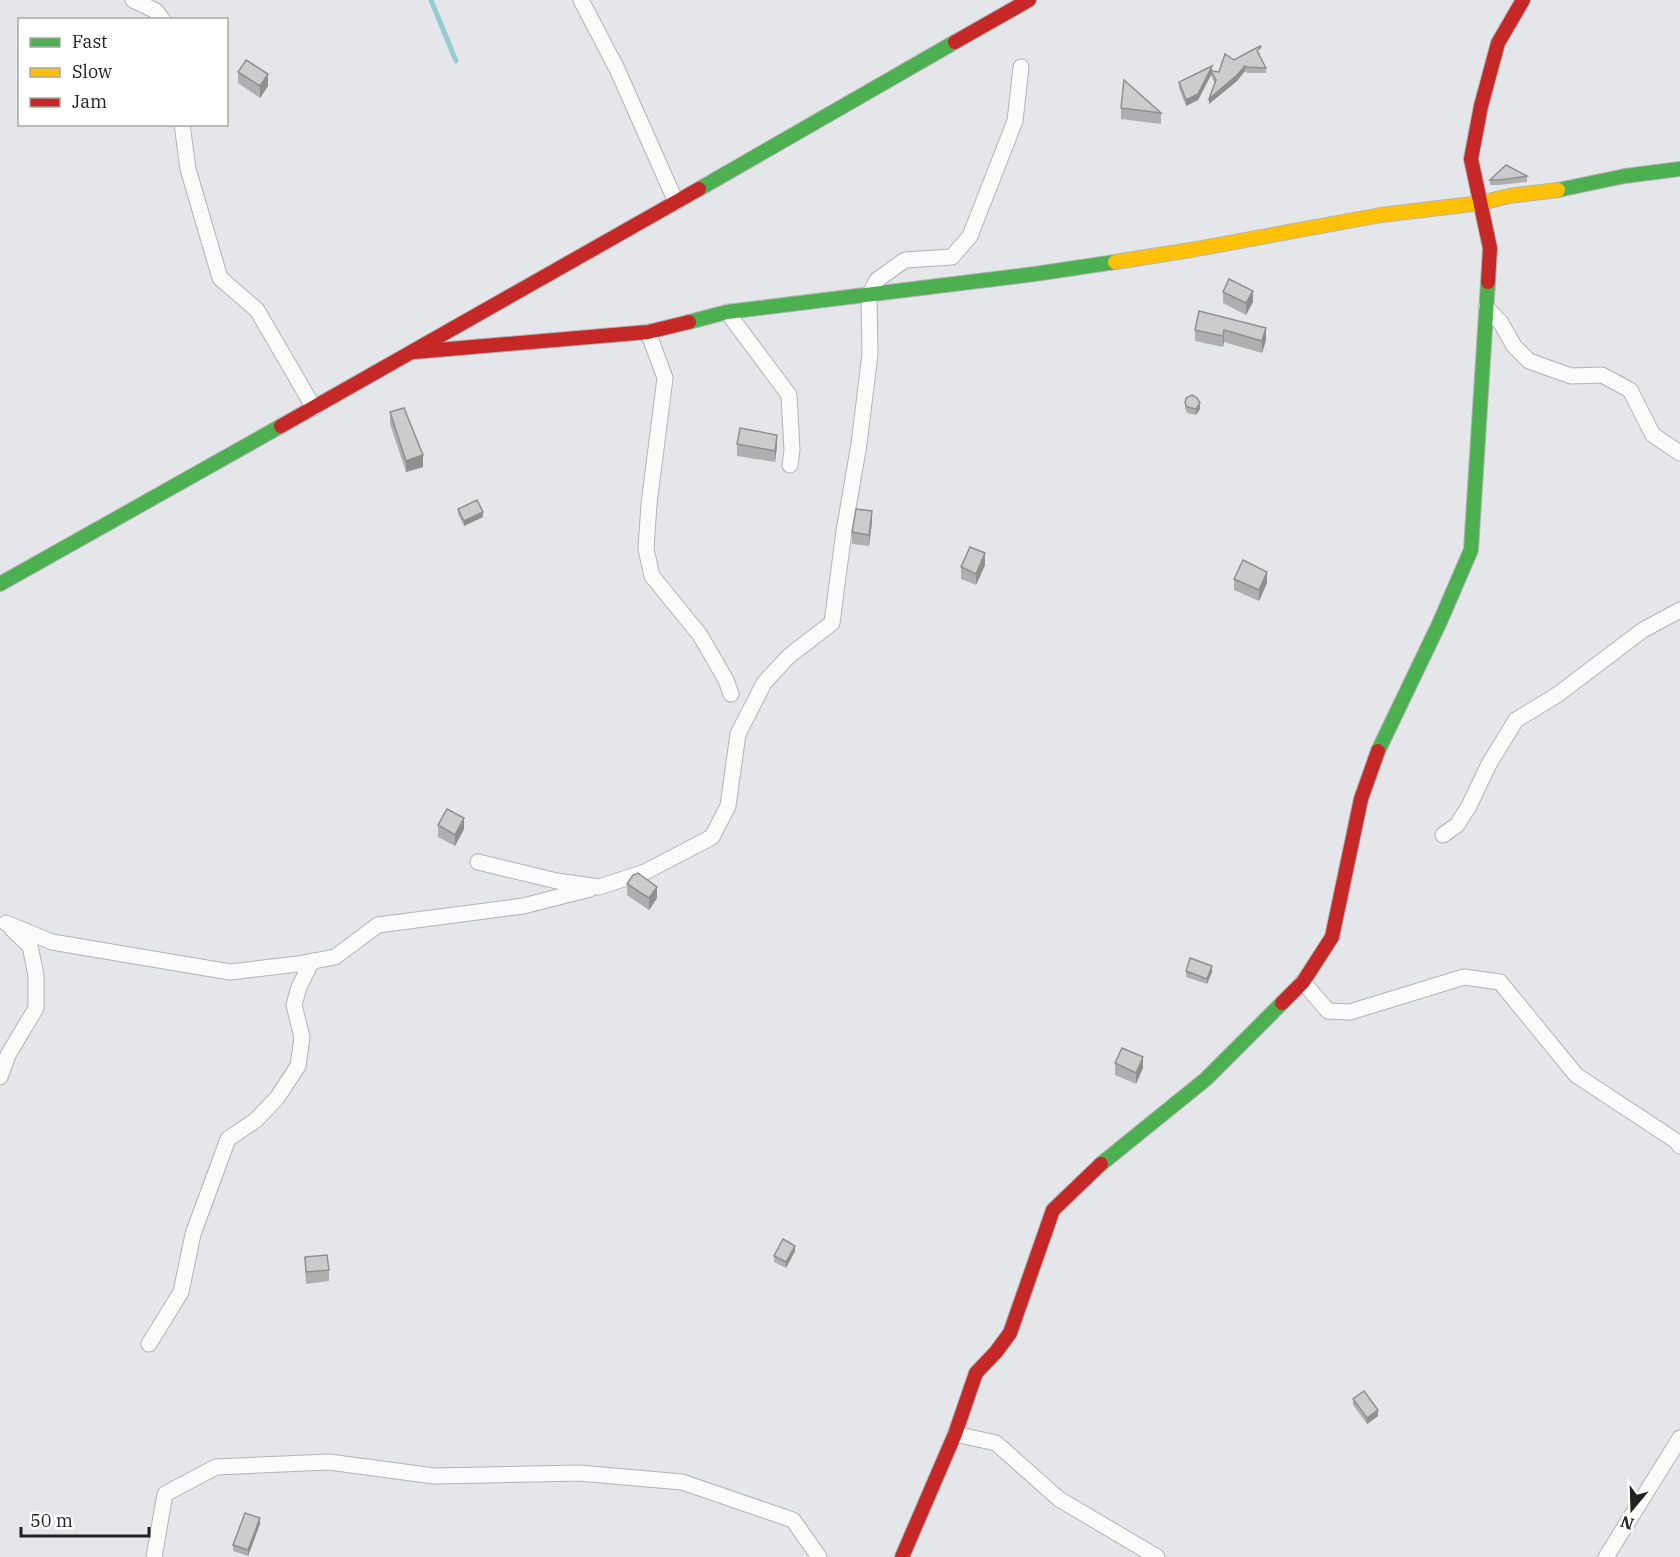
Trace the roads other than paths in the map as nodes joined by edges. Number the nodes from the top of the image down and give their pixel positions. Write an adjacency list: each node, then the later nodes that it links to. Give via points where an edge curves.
1 (133, 0): 5 (street, via 156,10)
2 (581, 0): 9 (street, via 617,69)
3 (1029, 0): 9 (street)
4 (1523, 0): 10 (street, via 1498,43 1481,106 1472,159)
5 (162, 18)
6 (1021, 68): 11 (street, via 1015,121 970,236 952,257 905,260 877,280)
7 (182, 126): 16 (street, via 188,169 220,279 257,310)
8 (1680, 169): 10 (street)
9 (676, 202): 15 (street)
10 (1481, 203): 11 (street, via 1381,216 1046,273); 12 (street, via 1490,248)
11 (870, 295): 13 (street); 24 (street, via 870,354 832,623 789,656 764,683 738,735 728,806 712,837 645,872)
12 (1486, 307): 17 (street, via 1529,361 1571,376 1602,375 1630,390 1653,435); 26 (street, via 1471,550 1376,755 1361,799 1332,936)
13 (727, 312): 14 (street); 18 (street, via 789,395)
14 (648, 332): 15 (street); 21 (street, via 665,378 646,538 652,576 700,635)
15 (414, 352): 16 (street)
16 (314, 408): 19 (street)
17 (1680, 453)
18 (790, 465)
19 (0, 584)
20 (1680, 610): 22 (street, via 1643,630 1557,695 1516,720 1457,825)
21 (731, 694)
22 (1443, 835)
23 (478, 862): 24 (street)
24 (599, 887): 25 (street, via 523,906 378,925 335,957)
25 (312, 961): 27 (street, via 230,972 52,942 6,923 30,946 36,975 36,1008 8,1055); 29 (street, via 294,1005 302,1037 298,1066 263,1113 228,1139 193,1234 181,1292)
26 (1303, 982): 28 (street, via 1328,1011 1350,1012 1464,977 1500,982 1576,1075); 30 (street, via 1206,1078 1101,1164 1053,1210 1010,1333 976,1374)
27 (0, 1077)
28 (1680, 1146)
29 (149, 1344)
30 (955, 1434): 34 (street); 35 (street, via 996,1443 1059,1499)
31 (1680, 1438): 36 (street)
32 (154, 1557): 33 (street, via 165,1494 216,1467 329,1462 434,1476 579,1473 682,1482 793,1520)
33 (819, 1557)
34 (902, 1557)
35 (1157, 1557)
36 (1606, 1557)

